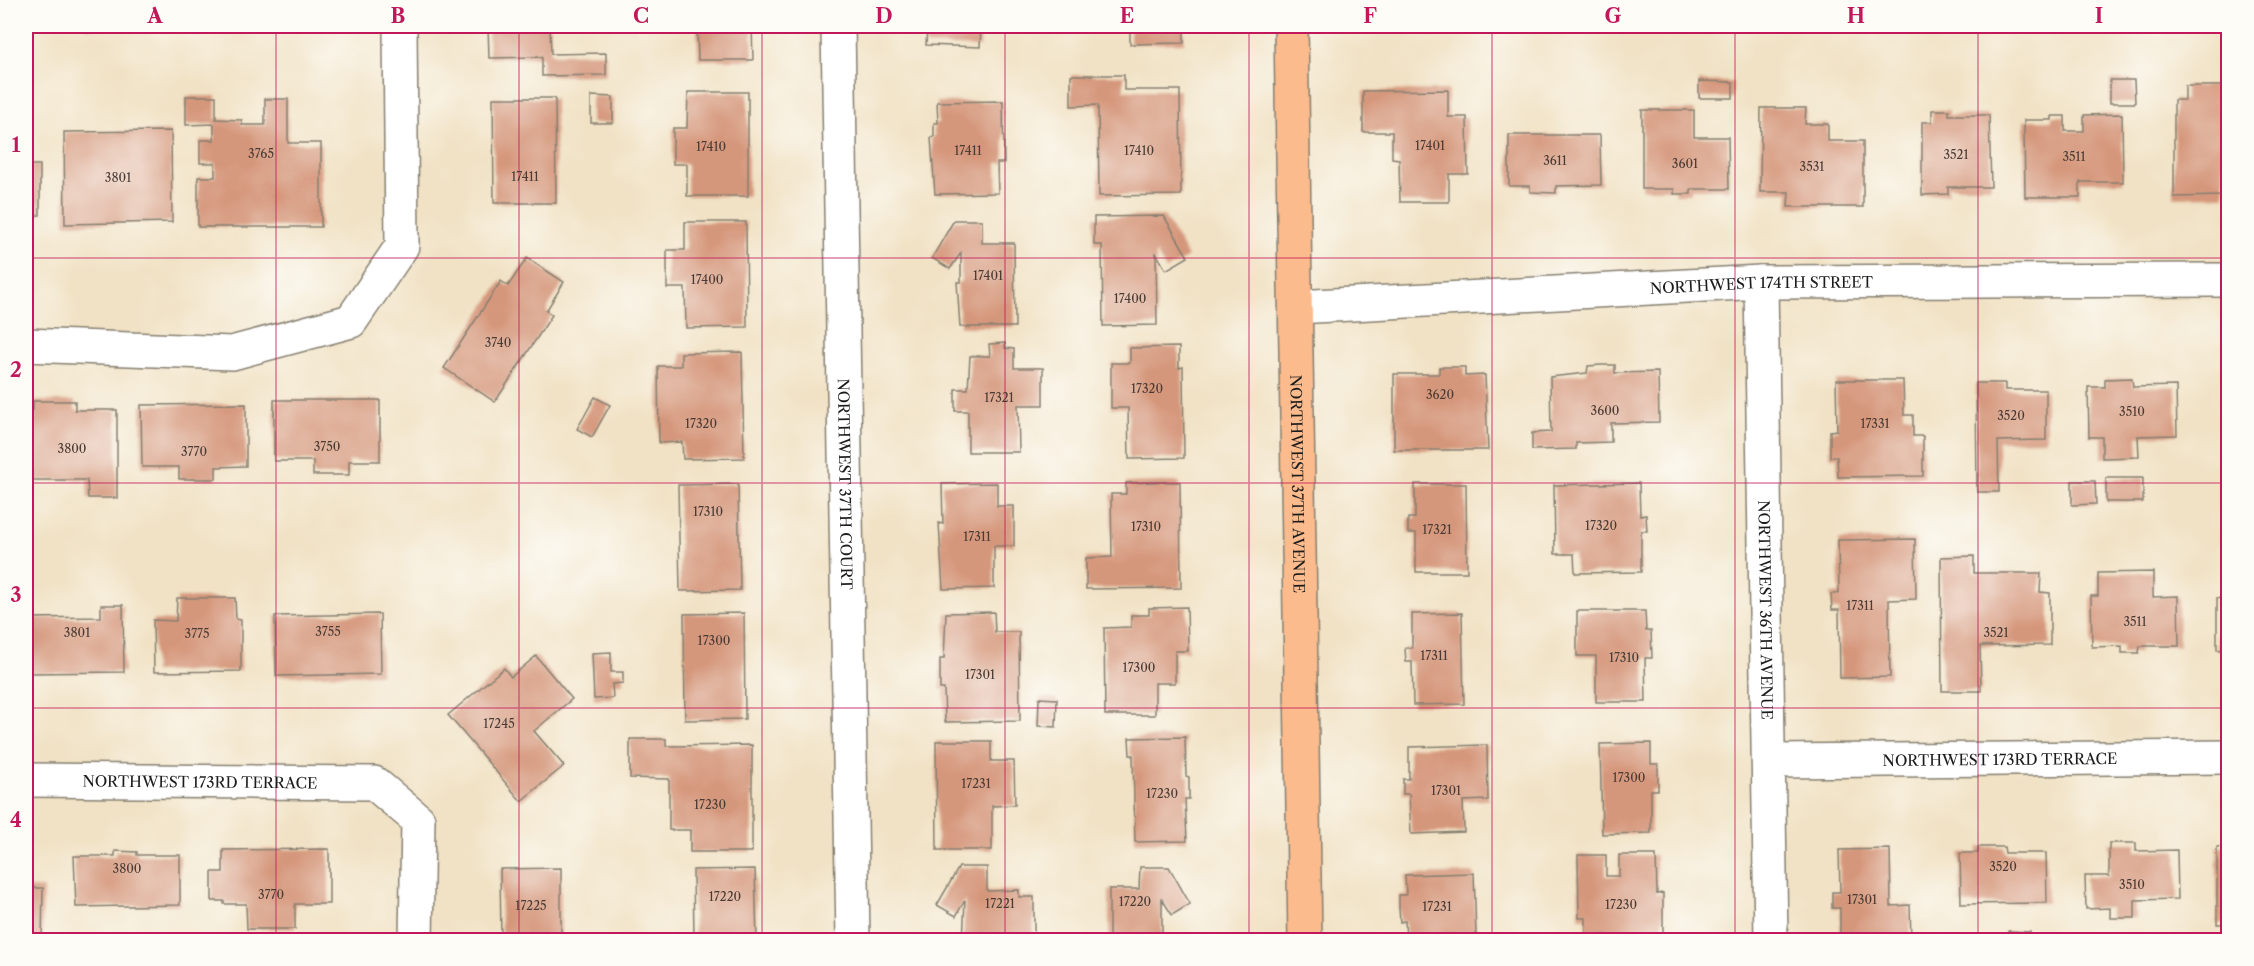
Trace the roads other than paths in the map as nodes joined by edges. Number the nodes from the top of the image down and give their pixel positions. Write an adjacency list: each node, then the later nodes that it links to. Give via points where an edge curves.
1 (400, 26): 7 (street, via 402,246 351,321 232,354)
2 (838, 26): 12 (street, NORTHWEST 37TH COURT)
3 (1291, 26): 6 (main road, NORTHWEST 37TH AVENUE)
4 (2229, 280): 5 (street, NORTHWEST 174TH STREET)
5 (1761, 282): 6 (street, NORTHWEST 174TH STREET); 9 (street, NORTHWEST 36TH AVENUE)
6 (1296, 307): 13 (main road, NORTHWEST 37TH AVENUE)
7 (26, 345)
8 (2229, 757): 9 (street, NORTHWEST 173RD TERRACE)
9 (1770, 761): 14 (street, NORTHWEST 36TH AVENUE)
10 (26, 780): 11 (street, NORTHWEST 173RD TERRACE, via 374,783 418,820)
11 (416, 940)
12 (853, 940)
13 (1305, 940)
14 (1771, 940)

